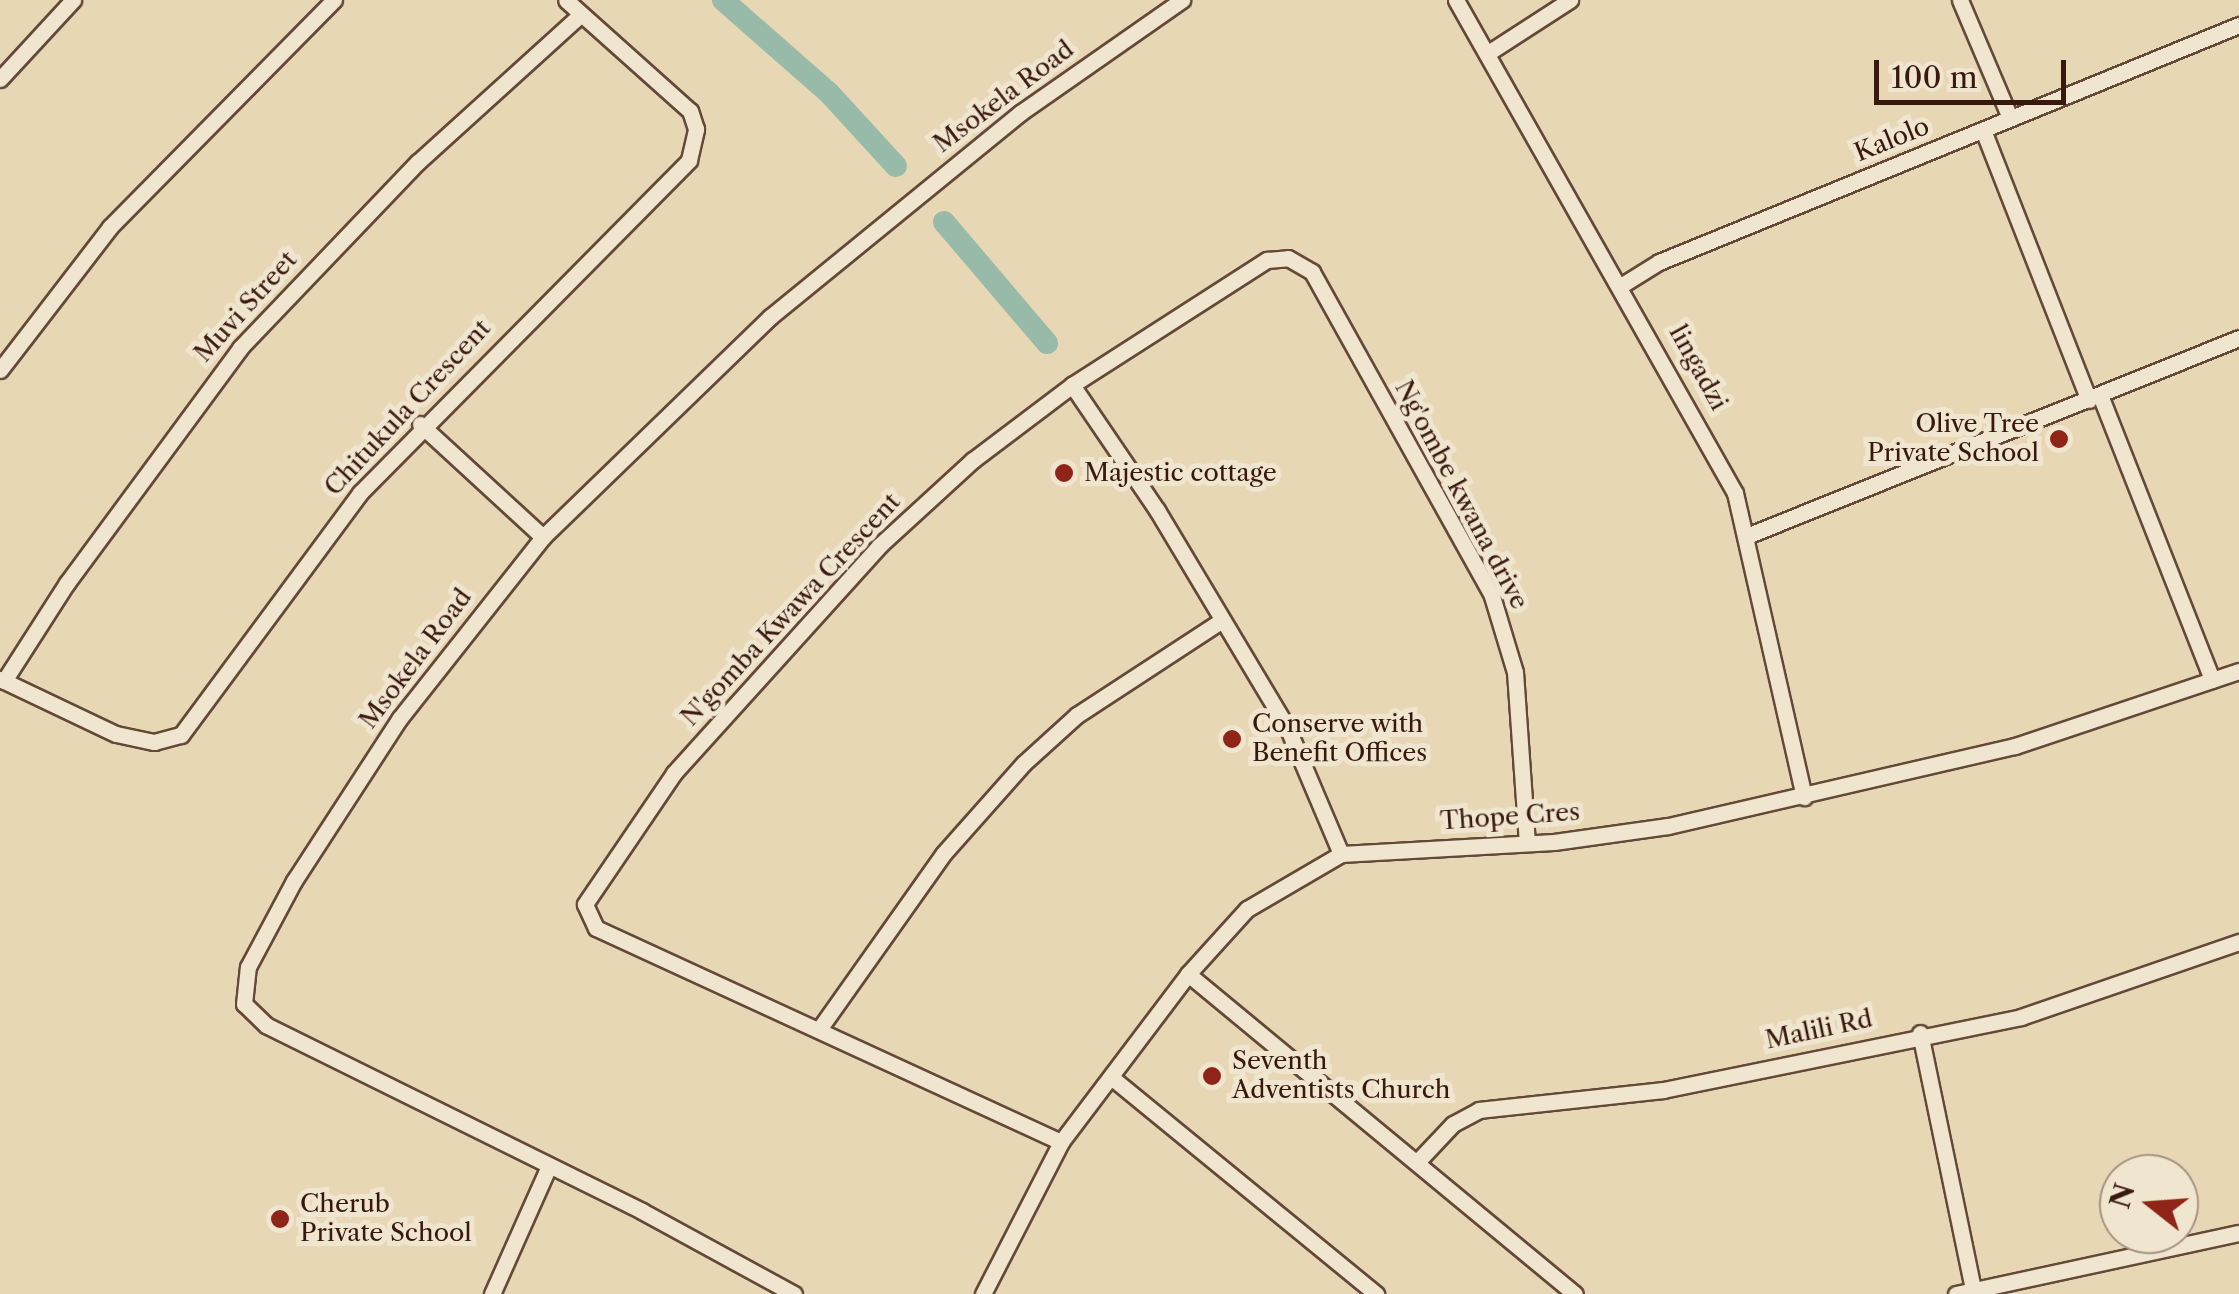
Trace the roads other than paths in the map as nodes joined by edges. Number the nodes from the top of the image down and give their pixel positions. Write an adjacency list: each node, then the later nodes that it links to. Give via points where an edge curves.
1 (74, 0): 13 (street)
2 (334, 0): 19 (street, via 110,227)
3 (566, 0): 9 (street, Chitukula Crescent)
4 (1146, 0): 10 (street)
5 (1182, 0): 10 (street, Msokela Road)
6 (1456, 0): 12 (street, lingadzi)
7 (1570, 0): 12 (street)
8 (1960, 0): 14 (street)
9 (581, 14): 22 (street, Chitukula Crescent, via 690,110 693,151); 28 (street, Muvi Street, via 418,162 240,348)
10 (1157, 17): 24 (street, Msokela Road, via 1006,124 770,317)
11 (2239, 24): 14 (street, Kalolo)
12 (1488, 53): 17 (street, lingadzi)
13 (0, 78)
14 (2010, 118): 15 (street, Kalolo)
15 (1983, 130): 17 (street, Kalolo, via 1659,262); 21 (street)
16 (1288, 258): 20 (street, N'gomba Kwawa Crescent, via 1255,267); 30 (street, Ng'ombe kwana drive, via 1312,272 1492,596 1515,672)
17 (1622, 285): 23 (street, lingadzi, via 1706,434)
18 (2239, 338): 21 (street)
19 (0, 370)
20 (1072, 385): 25 (street); 34 (street, N'gomba Kwawa Crescent, via 960,472 799,631 674,774 589,892 587,917 596,928)
21 (2095, 398): 23 (street); 27 (street)
22 (420, 424): 24 (street); 28 (street, Chitukula Crescent, via 302,564 182,735 154,742 116,734)
23 (1750, 536): 29 (street, lingadzi)
24 (543, 537): 39 (street, Msokela Road, via 445,655 340,807 243,986 244,1004 266,1025)
25 (1222, 620): 31 (street, via 1288,729); 34 (street, via 1077,714 1024,763 944,854)
26 (2239, 671): 27 (street, Thope Cres)
27 (2212, 680): 29 (street, Thope Cres, via 2015,746)
28 (2, 681)
29 (1804, 797): 30 (street, Thope Cres, via 1639,831)
30 (1527, 843): 31 (street, Thope Cres)
31 (1341, 854): 33 (street, Thope Cres, via 1247,909)
32 (2239, 942): 35 (street, Malili Rd, via 2058,1008)
33 (1188, 974): 36 (street, Thope Cres); 38 (street)
34 (820, 1028): 37 (street)
35 (1920, 1033): 38 (street, Malili Rd, via 1663,1090 1479,1110 1453,1124); 41 (street)
36 (1111, 1076): 37 (street, Thope Cres); 45 (street)
37 (1061, 1142): 44 (street, Thope Cres)
38 (1418, 1161): 46 (street)
39 (549, 1166): 42 (street); 43 (street, Msokela Road)
40 (2239, 1234): 41 (street)
41 (1973, 1290): 47 (street)
42 (492, 1294)
43 (794, 1294)
44 (983, 1294)
45 (1376, 1294)
46 (1575, 1294)
47 (1956, 1294)

